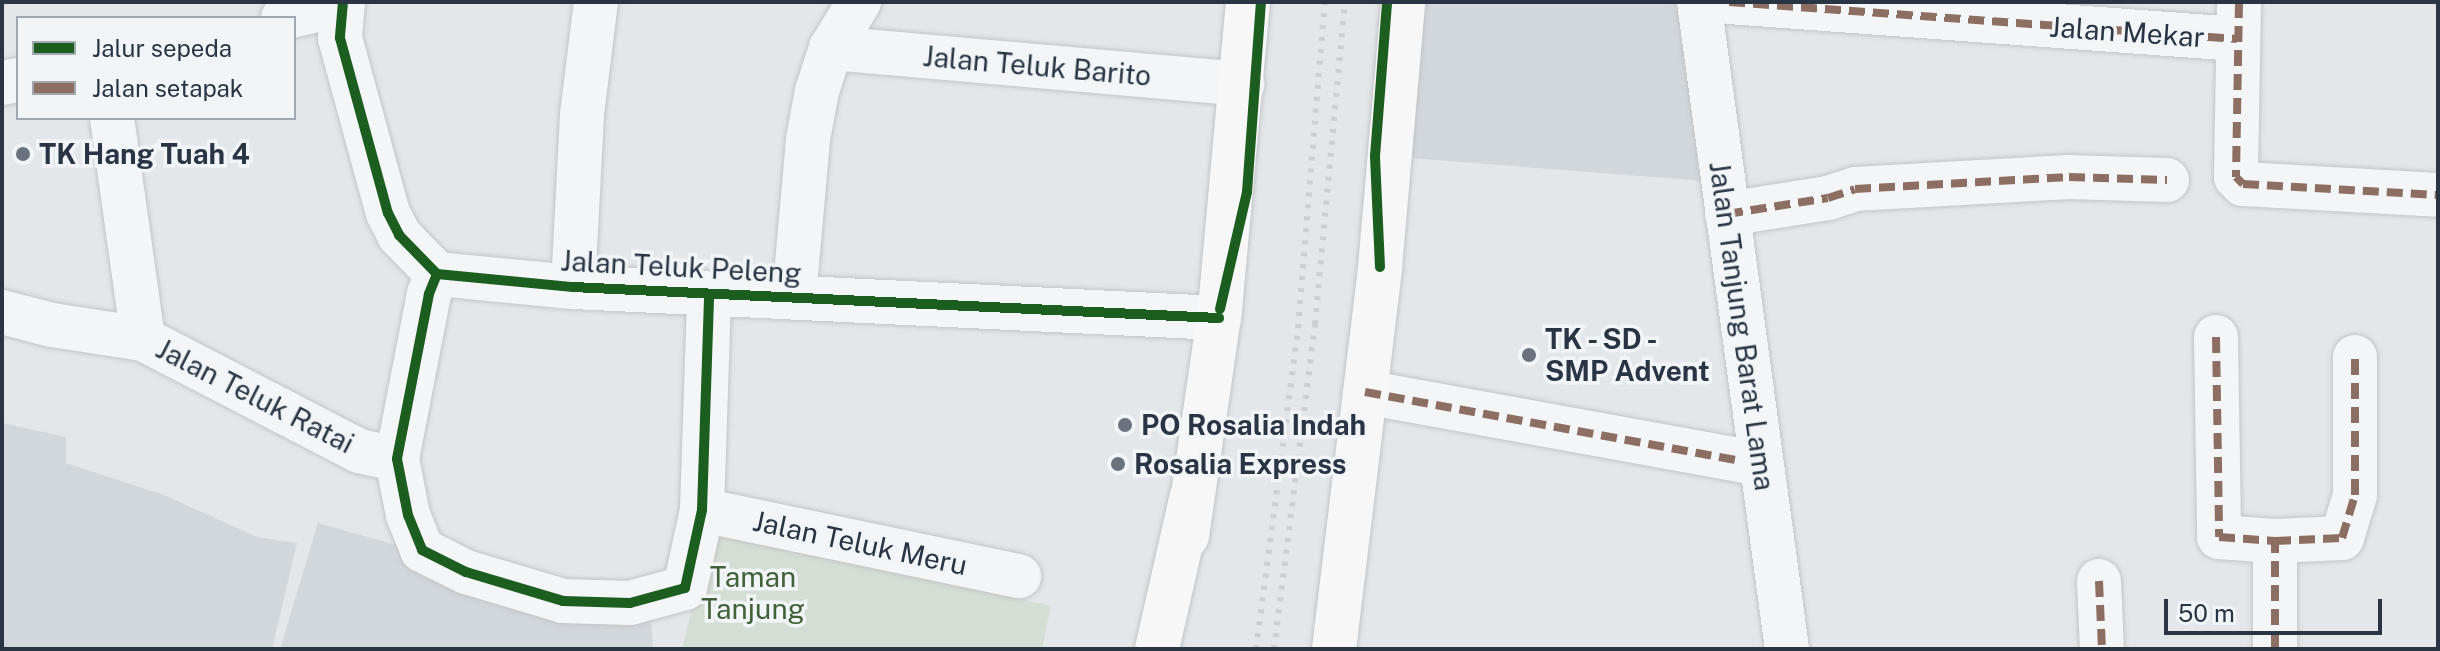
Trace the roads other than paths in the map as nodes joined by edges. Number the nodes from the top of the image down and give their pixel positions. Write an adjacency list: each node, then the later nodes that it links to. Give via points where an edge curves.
1 (596, 2): 21 (street, via 582,114)
2 (859, 2): 13 (street)
3 (1248, 2): 14 (main road)
4 (1261, 2): 24 (main road, via 1247,192)
5 (1387, 2): 19 (main road, via 1375,156)
6 (1403, 2): 19 (main road)
7 (1699, 2): 18 (street, Jalan Tanjung Barat Lama)
8 (1729, 2): 10 (street, Jalan Mekar)
9 (342, 3): 11 (street); 20 (street, via 340,38 388,213 399,235)
10 (1950, 11): 12 (street, Jalan Mekar)
11 (291, 16)
12 (2238, 21): 17 (street, Jalan Mekar, via 2236,177 2243,184)
13 (831, 48): 14 (street, Jalan Teluk Barito); 23 (street, via 808,139)
14 (1242, 84): 24 (main road)
15 (112, 120): 27 (street, Jalan Teluk Ratai)
16 (2167, 180): 18 (street, via 2061,177 1855,189)
17 (2438, 195)
18 (1727, 214): 31 (street, Jalan Tanjung Barat Lama)
19 (1380, 262): 29 (main road)
20 (437, 274): 21 (street, Jalan Teluk Peleng); 30 (street)
21 (573, 287): 22 (street, Jalan Teluk Peleng)
22 (709, 294): 23 (street, Jalan Teluk Peleng); 33 (street)
23 (794, 297): 24 (street, Jalan Teluk Peleng)
24 (1220, 310): 32 (main road)
25 (2, 312): 27 (street)
26 (2216, 337): 34 (street, via 2219,537)
27 (143, 339): 30 (street, Jalan Teluk Ratai, via 359,451)
28 (2355, 357): 34 (street, via 2355,495 2342,538)
29 (1365, 392): 31 (street); 39 (main road)
30 (397, 459): 33 (street, via 408,515 422,550 466,572 563,601 630,603 682,590)
31 (1760, 464): 40 (street, Jalan Tanjung Barat Lama)
32 (1191, 499): 37 (main road); 38 (main road)
33 (702, 510): 35 (street, Jalan Teluk Meru)
34 (2275, 541): 42 (street)
35 (1019, 576)
36 (2099, 581): 41 (street)
37 (1157, 649)
38 (1175, 649)
39 (1334, 649)
40 (1787, 649)
41 (2102, 649)
42 (2275, 649)

